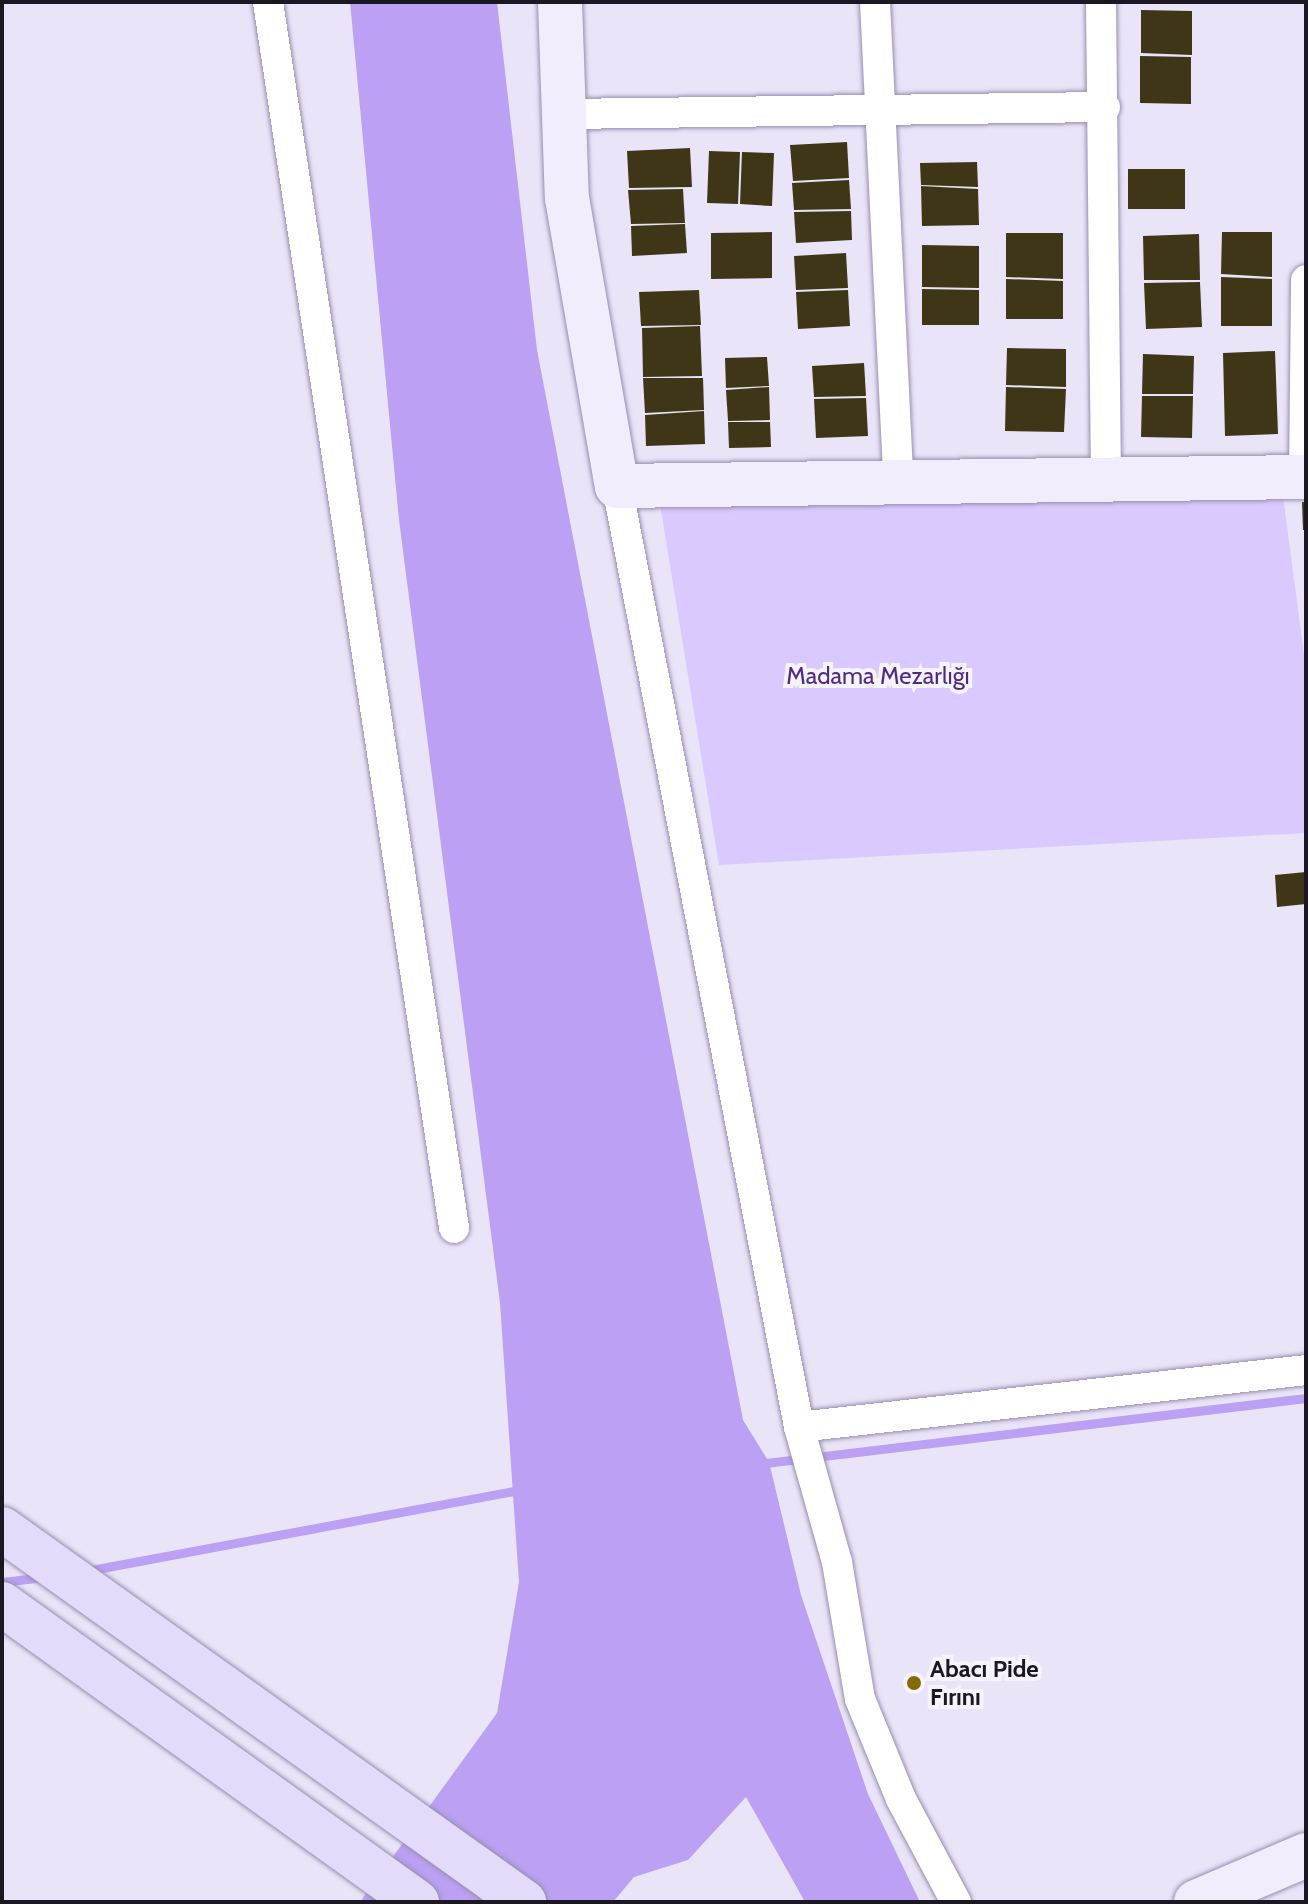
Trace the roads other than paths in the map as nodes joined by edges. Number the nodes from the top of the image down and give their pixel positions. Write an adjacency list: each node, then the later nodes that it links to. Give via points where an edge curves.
1 (268, 2): 13 (street)
2 (560, 2): 7 (main road)
3 (875, 2): 6 (street)
4 (1101, 2): 5 (street)
5 (1105, 107): 6 (street); 9 (street)
6 (882, 113): 7 (street); 11 (street)
7 (563, 114): 12 (main road, via 567,198)
8 (1306, 280): 10 (street)
9 (1106, 476): 10 (main road); 11 (main road)
10 (1305, 477)
11 (898, 479): 12 (main road)
12 (617, 486): 15 (street)
13 (454, 1228)
14 (1306, 1370): 15 (street)
15 (803, 1440): 21 (street, via 837,1562 860,1699 901,1799)
16 (2, 1529): 20 (main road)
17 (11, 1611): 19 (main road)
18 (1306, 1855): 22 (main road)
19 (417, 1902)
20 (524, 1902)
21 (956, 1902)
22 (1196, 1902)

